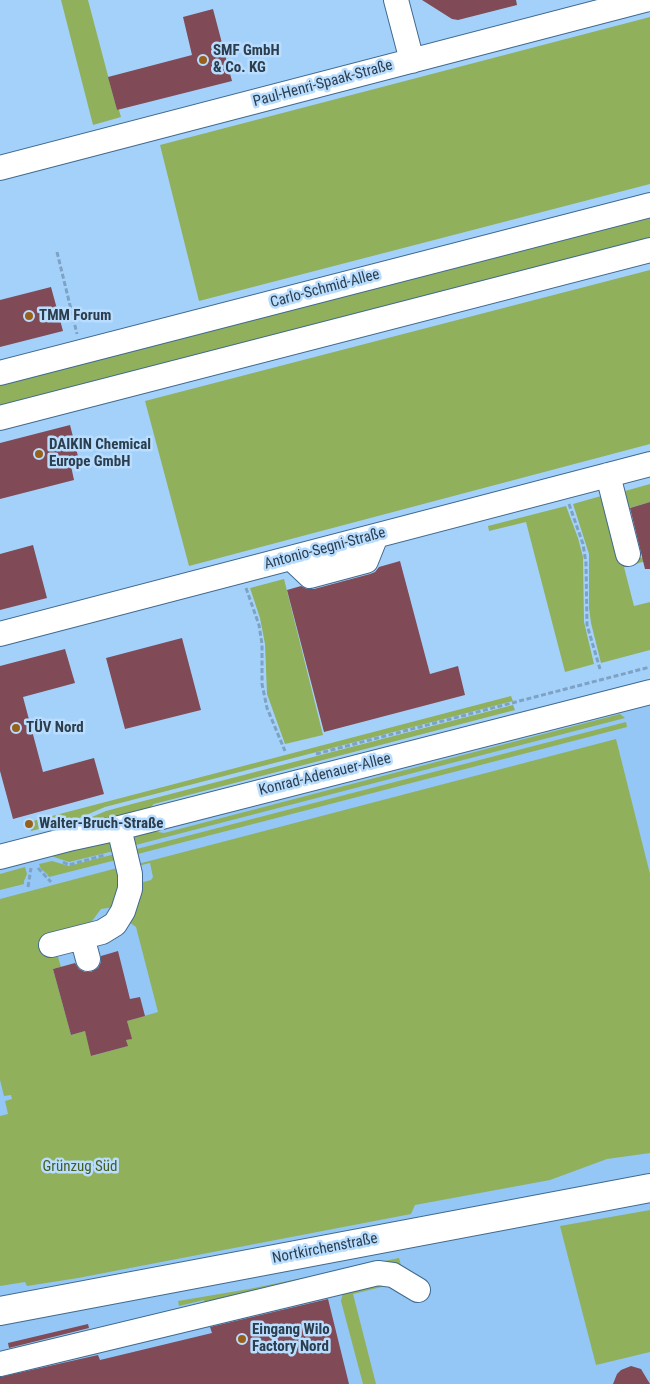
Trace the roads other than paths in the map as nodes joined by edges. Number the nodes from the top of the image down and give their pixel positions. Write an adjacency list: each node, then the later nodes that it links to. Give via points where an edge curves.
1 (396, 0): 3 (street)
2 (645, 0): 3 (street, Paul-Henri-Spaak-Straße)
3 (412, 61): 4 (street, Paul-Henri-Spaak-Straße)
4 (0, 168)
5 (650, 205): 7 (street, Carlo-Schmid-Allee)
6 (650, 250): 8 (street)
7 (0, 373)
8 (0, 418)
9 (650, 464): 10 (street, Antonio-Segni-Straße)
10 (608, 475): 11 (street); 12 (street, Antonio-Segni-Straße)
11 (628, 554)
12 (0, 634)
13 (650, 692): 14 (street, Konrad-Adenauer-Allee)
14 (120, 828): 15 (street, Konrad-Adenauer-Allee); 16 (street, via 130,874 126,907 114,924 85,948)
15 (0, 856)
16 (51, 945)
17 (650, 1188): 19 (main road, Nortkirchenstraße)
18 (418, 1290): 20 (street, via 393,1274 378,1273)
19 (0, 1311)
20 (0, 1364)

